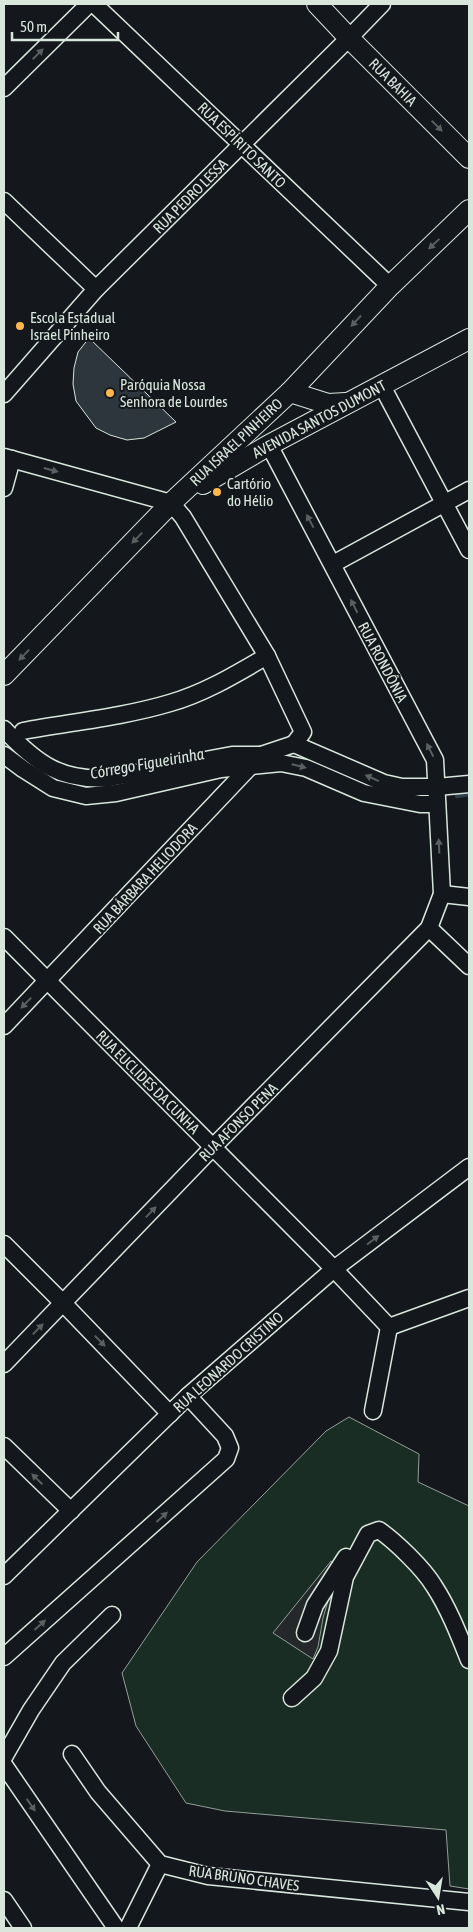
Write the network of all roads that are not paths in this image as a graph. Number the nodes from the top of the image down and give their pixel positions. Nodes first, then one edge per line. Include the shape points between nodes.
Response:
1 (89, 4) edge
2 (94, 4) edge
3 (317, 4) edge
4 (382, 4) edge
5 (349, 38) junction
6 (4, 88) edge
7 (241, 144) junction
8 (469, 158) edge
9 (4, 201) edge
10 (469, 210) edge
11 (390, 286) junction
12 (96, 289) junction
13 (469, 339) edge
14 (382, 386) junction
15 (4, 394) edge
16 (292, 397) junction
17 (350, 403) junction
18 (301, 428) junction
19 (269, 445) junction
20 (8, 458) edge
21 (4, 488) edge
22 (469, 490) edge
23 (171, 503) junction
24 (443, 503) junction
25 (469, 550) edge
26 (333, 564) junction
27 (267, 656) junction
28 (4, 675) edge
29 (4, 729) edge
30 (24, 731) dead end
31 (294, 744) junction
32 (4, 754) edge
33 (256, 761) junction
34 (469, 784) edge
35 (437, 787) junction
36 (437, 804) junction
37 (442, 894) junction
38 (469, 897) edge
39 (429, 928) junction
40 (4, 937) edge
41 (469, 966) edge
42 (48, 980) junction
43 (4, 1026) edge
44 (213, 1147) junction
45 (469, 1166) edge
46 (4, 1244) edge
47 (334, 1269) junction
48 (469, 1298) edge
49 (63, 1303) junction
50 (388, 1327) junction
51 (4, 1364) edge
52 (188, 1396) junction
53 (373, 1410) dead end
54 (170, 1414) junction
55 (4, 1446) edge
56 (71, 1512) junction
57 (368, 1534) junction
58 (4, 1576) edge
59 (112, 1615) dead end
60 (306, 1633) dead end
61 (4, 1657) edge
62 (469, 1660) edge
63 (292, 1698) dead end
64 (72, 1754) dead end
65 (4, 1757) edge
66 (4, 1765) edge
67 (160, 1864) junction
68 (4, 1900) edge
69 (469, 1902) edge
70 (23, 1928) edge
71 (116, 1928) edge
72 (128, 1928) edge

6 -> 1 street
2 - 7 street, RUA ESPÍRITO SANTO
3 - 5 main road, RUA BAHIA
4 - 5 street, RUA PEDRO LESSA
5 - 7 street, RUA PEDRO LESSA
5 -> 8 main road, RUA BAHIA
7 - 11 street, RUA ESPÍRITO SANTO
7 - 12 street, RUA PEDRO LESSA
9 - 12 street
10 -> 11 main road, RUA ISRAEL PINHEIRO
11 -> 16 main road, RUA ISRAEL PINHEIRO
12 - 15 street, RUA PEDRO LESSA
13 - 14 main road, AVENIDA SANTOS DUMONT
14 - 17 main road, AVENIDA SANTOS DUMONT
14 - 24 street
16 - 17 main road via 328,404
16 - 18 main road via 310,409
16 - 18 main road via 282,420 287,426
16 - 23 main road, RUA ISRAEL PINHEIRO
17 - 18 main road, AVENIDA SANTOS DUMONT
18 - 19 main road, AVENIDA SANTOS DUMONT
19 - 23 main road, AVENIDA SANTOS DUMONT
26 -> 19 street, RUA RONDÔNIA
20 - 21 street
20 -> 23 street
22 - 24 street
23 - 27 street via 183,516
23 -> 28 main road, RUA ISRAEL PINHEIRO
24 - 25 street
24 - 26 street
35 -> 26 street, RUA RONDÔNIA via 435,760
27 - 30 street via 219,683 171,703
27 - 31 street via 303,732
29 - 33 street via 25,752 49,768 94,780 232,755
31 - 33 street, RUA BÁRBARA HELIODORA
35 -> 31 street via 402,787 384,783
32 - 33 street via 53,788 86,796 116,793
33 -> 36 street via 296,765 364,793 420,804
33 - 42 street, RUA BÁRBARA HELIODORA
34 - 35 street
35 - 36 street, RUA RONDÔNIA
37 -> 36 street, RUA RONDÔNIA
37 - 38 street
37 - 39 street, RUA AFONSO PENA
39 - 41 street
39 - 44 street, RUA AFONSO PENA
40 - 42 street, RUA EUCLIDES DA CUNHA
42 -> 43 street, RUA BÁRBARA HELIODORA
42 - 44 street, RUA EUCLIDES DA CUNHA
44 - 47 street, RUA EUCLIDES DA CUNHA
49 -> 44 street, RUA AFONSO PENA
47 -> 45 street, RUA LEONARDO CRISTINO
46 - 49 street
47 - 50 street, RUA EUCLIDES DA CUNHA
47 - 52 street, RUA LEONARDO CRISTINO
48 - 50 street
51 -> 49 street, RUA AFONSO PENA
49 -> 54 street
50 - 53 street
52 - 54 street, RUA LEONARDO CRISTINO
61 -> 52 street via 226,1459 230,1448 225,1436
54 - 56 street, RUA LEONARDO CRISTINO
56 -> 55 street
56 - 58 street, RUA LEONARDO CRISTINO
57 - 60 street via 348,1554 315,1605
57 - 62 street via 379,1530 397,1543 434,1584
57 - 63 street via 345,1577 329,1651 314,1678
59 - 65 street via 63,1663
64 - 67 street via 98,1792
66 -> 71 street
67 - 69 street, RUA BRUNO CHAVES via 208,1876
67 - 72 street
68 - 70 street

